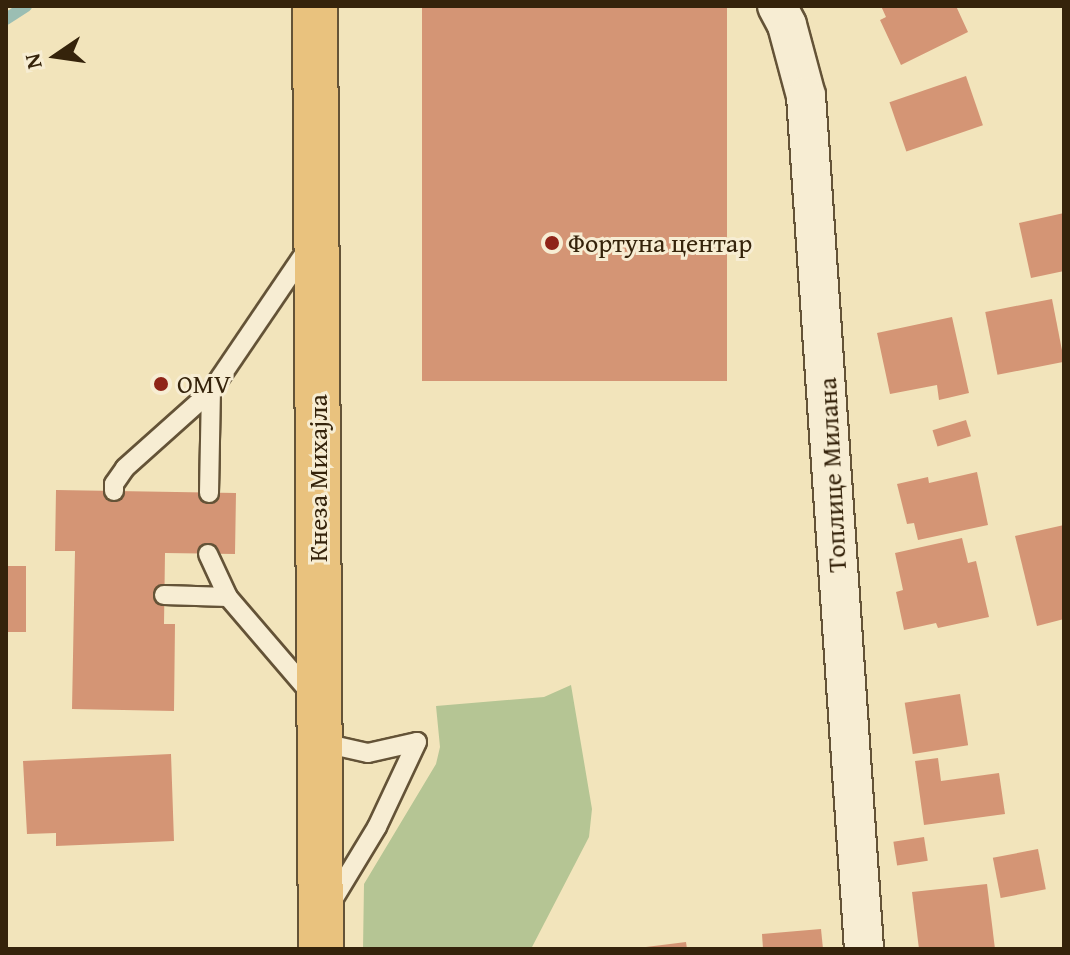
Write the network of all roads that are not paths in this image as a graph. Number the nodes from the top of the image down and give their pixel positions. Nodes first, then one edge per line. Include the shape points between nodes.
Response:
1 (315, 6) edge
2 (777, 6) edge
3 (317, 234) junction
4 (211, 391) junction
5 (114, 491) dead end
6 (209, 493) dead end
7 (208, 554) dead end
8 (164, 595) dead end
9 (228, 597) junction
10 (319, 722) junction
11 (321, 934) edge
12 (864, 949) edge

1 - 3 main road, Кнеза Михајла
2 - 12 street, Топлице Милана via 791,36 806,96
3 - 4 lane
3 - 10 main road, Кнеза Михајла
4 - 5 lane via 125,468
4 - 6 lane
7 - 9 lane
8 - 9 lane
9 - 10 lane
10 - 11 main road, Кнеза Михајла
10 - 11 lane via 368,753 417,742

